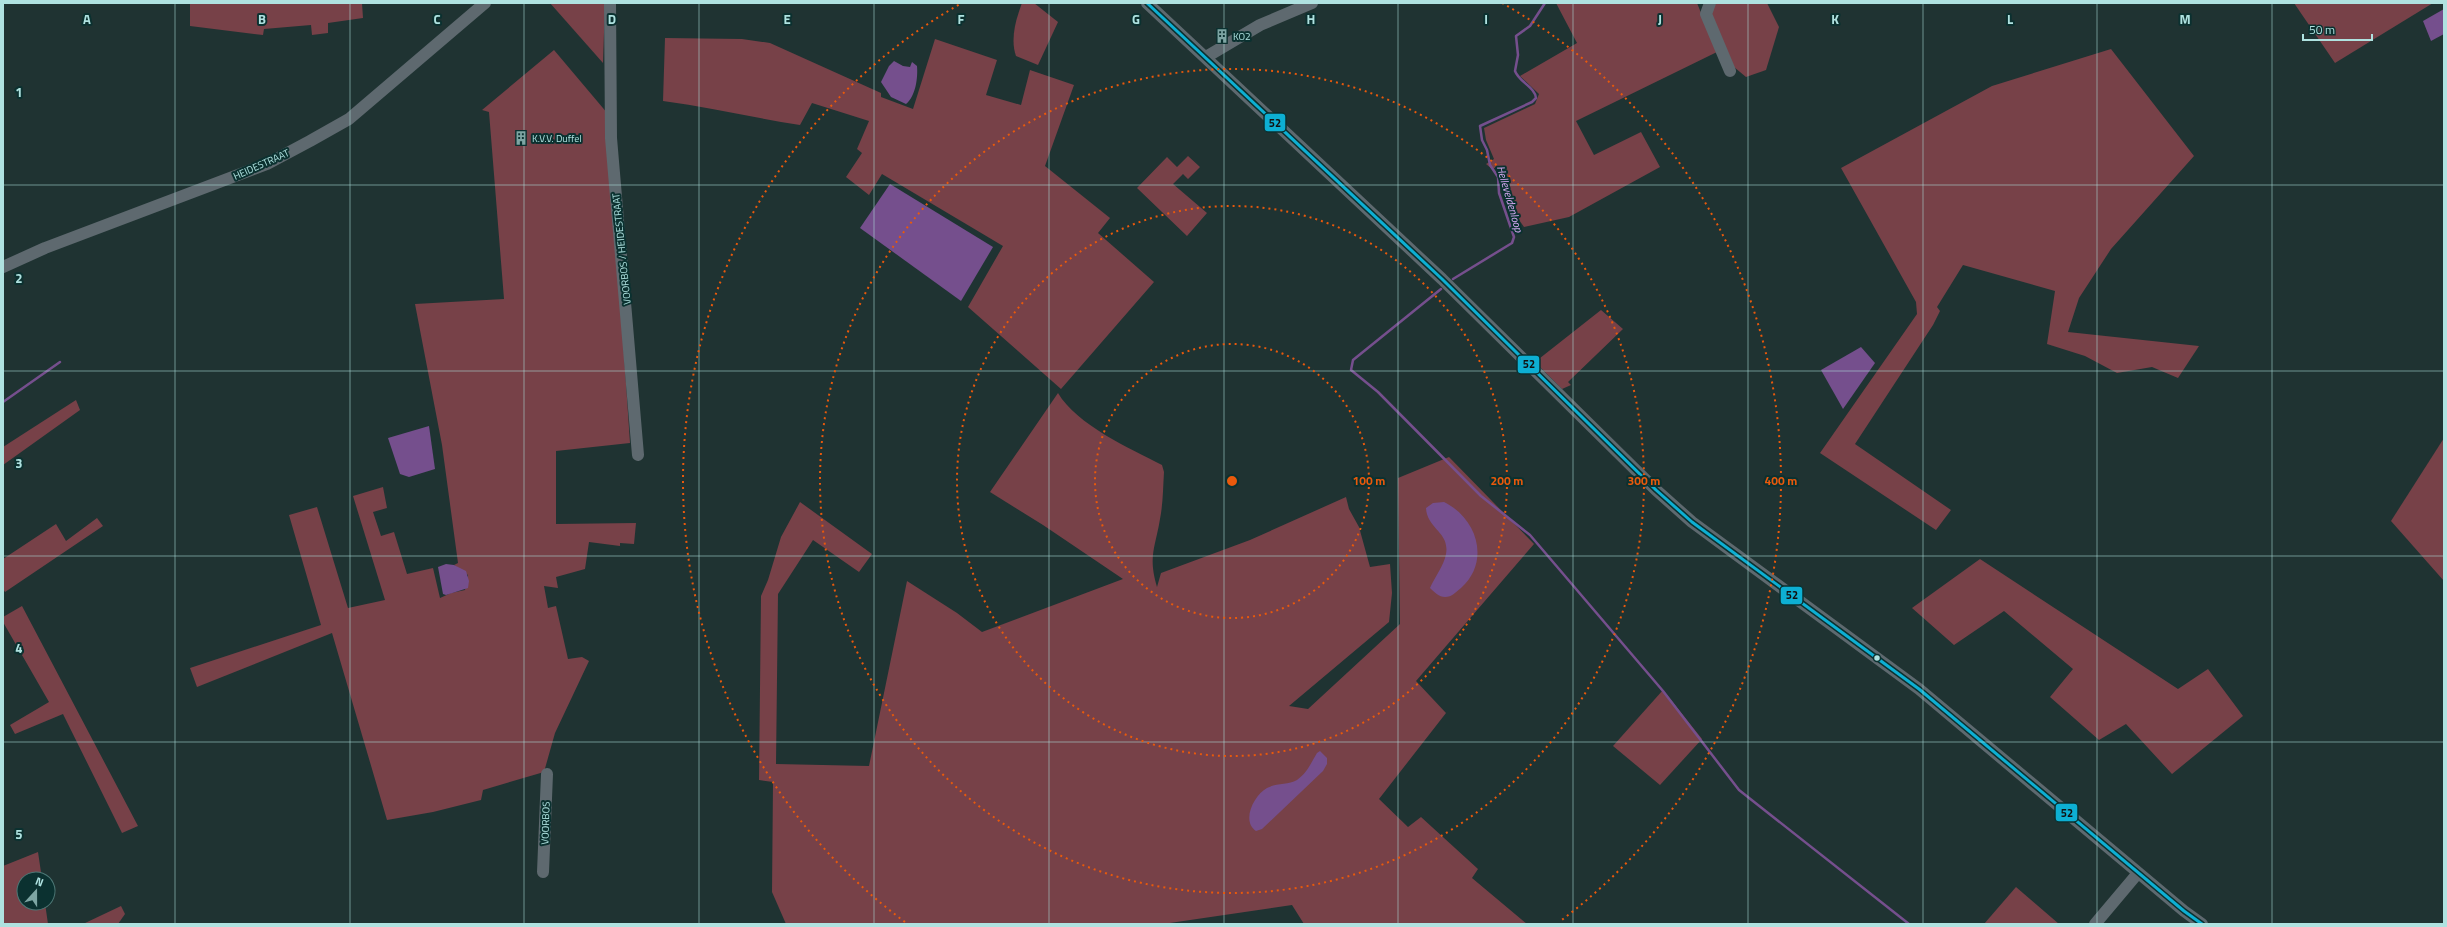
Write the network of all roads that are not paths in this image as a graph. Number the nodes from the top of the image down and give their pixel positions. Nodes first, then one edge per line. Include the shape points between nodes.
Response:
1 (486, 3) edge
2 (610, 3) edge
3 (1147, 3) edge
4 (1312, 3) edge
5 (1710, 3) edge
6 (1206, 57) junction
7 (1730, 71) dead end
8 (3, 267) edge
9 (638, 455) dead end
10 (547, 774) dead end
11 (543, 872) dead end
12 (2138, 873) junction
13 (2095, 924) edge
14 (2202, 924) edge

1 - 8 street, HEIDESTRAAT via 349,119 310,141 267,164 45,248
2 - 9 street, VOORBOS / HEIDESTRAAT via 611,138
3 - 6 street
4 - 6 street via 1260,25
5 - 7 street via 1706,14
6 - 12 street via 1442,279 1656,490 1692,522 1919,689
10 - 11 street, VOORBOS
12 - 13 street
12 - 14 street

